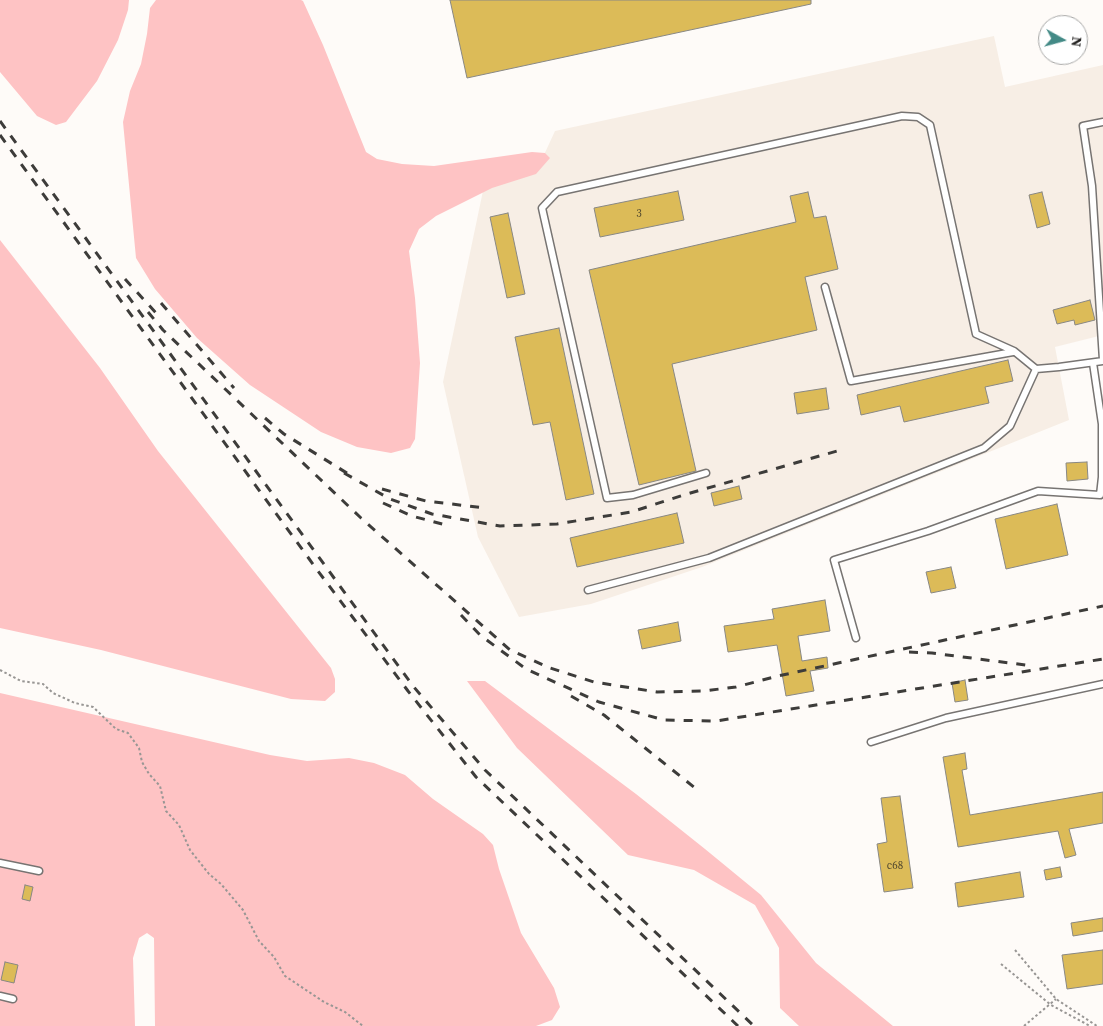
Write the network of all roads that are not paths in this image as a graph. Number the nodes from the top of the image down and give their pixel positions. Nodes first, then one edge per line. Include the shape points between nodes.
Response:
1 (1103, 122) edge
2 (825, 287) dead end
3 (1014, 352) junction
4 (1103, 361) edge
5 (1093, 363) junction
6 (1036, 368) junction
7 (706, 473) dead end
8 (588, 590) dead end
9 (856, 638) dead end
10 (1103, 684) edge
11 (871, 742) dead end
12 (0, 863) edge
13 (39, 872) dead end
14 (0, 996) edge
15 (14, 999) dead end

1 - 4 lane via 1083,126 1092,186
2 - 3 lane via 851,381
3 - 6 lane
3 - 7 lane via 976,334 930,125 918,117 902,116 557,192 542,208 607,498 633,495
4 - 5 lane
5 - 6 lane
5 - 9 lane via 1102,424 1100,495 1038,490 928,531 834,560
6 - 8 lane via 1010,426 984,448 709,558
10 - 11 lane via 946,718
12 - 13 lane
14 - 15 lane

